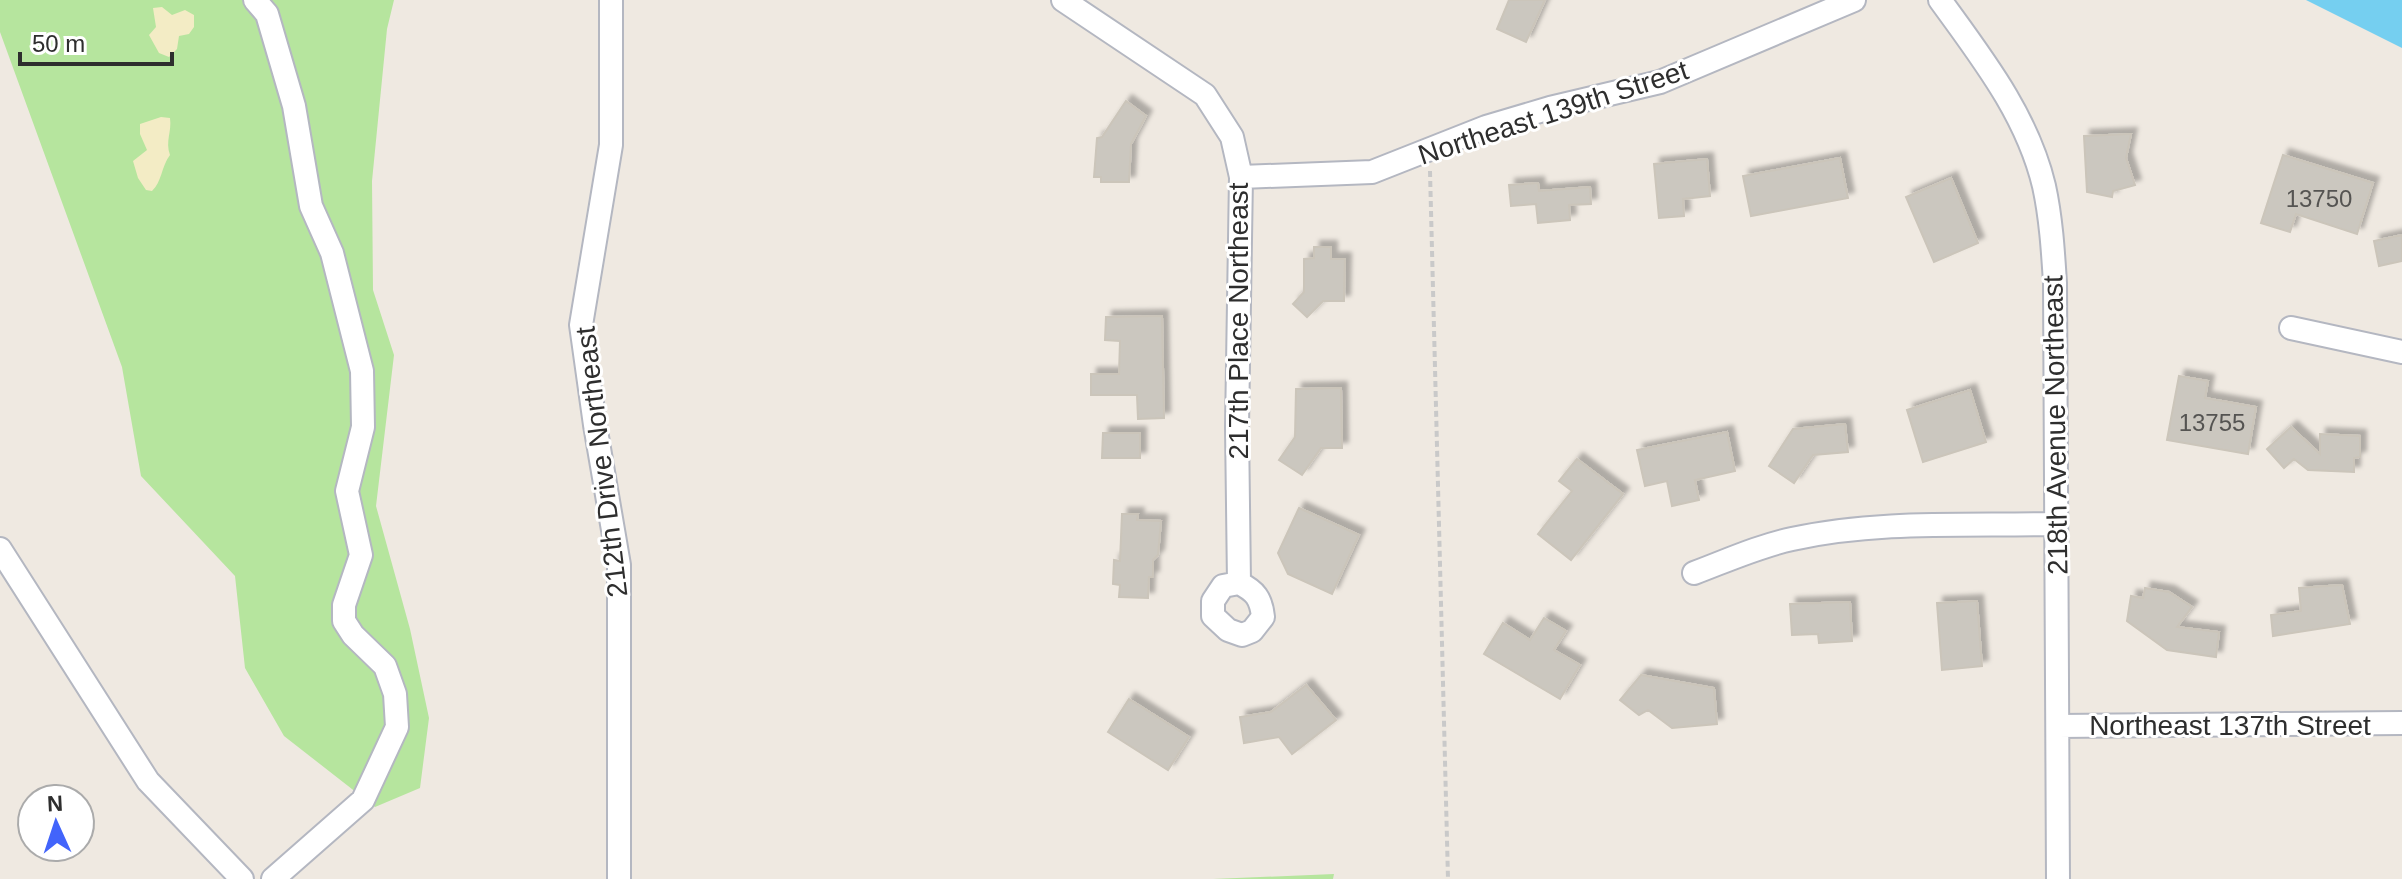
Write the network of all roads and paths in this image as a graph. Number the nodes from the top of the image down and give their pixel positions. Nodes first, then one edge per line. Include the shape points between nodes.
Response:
1 (255, 0) edge
2 (611, 0) edge
3 (1063, 0) edge
4 (1854, 0) edge
5 (1940, 0) edge
6 (1429, 149) junction
7 (1241, 177) junction
8 (2291, 328) dead end
9 (2402, 352) edge
10 (2056, 524) junction
11 (0, 549) edge
12 (1694, 573) dead end
13 (1239, 583) dead end
14 (2402, 723) edge
15 (2058, 726) junction
16 (242, 879) edge
17 (273, 879) edge
18 (619, 879) edge
19 (1448, 879) edge
20 (2058, 879) edge

1 - 17 street via 267,14 294,106 311,206 332,253 362,371 363,427 347,491 361,555 344,621 385,666 395,694 397,727 363,800
2 - 18 street, 212th Drive Northeast via 611,145 581,325 619,565
3 - 7 street, 217th Place Northeast via 1205,95 1232,137
4 - 6 street, Northeast 139th Street via 1660,82 1550,108
5 - 10 street, 218th Avenue Northeast via 2018,117 2044,186 2055,283
6 - 7 street, Northeast 139th Street via 1372,172
6 - 19 path
7 - 13 street, 217th Place Northeast
8 - 9 street
10 - 12 street via 1834,531 1789,540
10 - 15 street, 218th Avenue Northeast
11 - 16 street via 148,781
14 - 15 street, Northeast 137th Street
15 - 20 street, 218th Avenue Northeast

